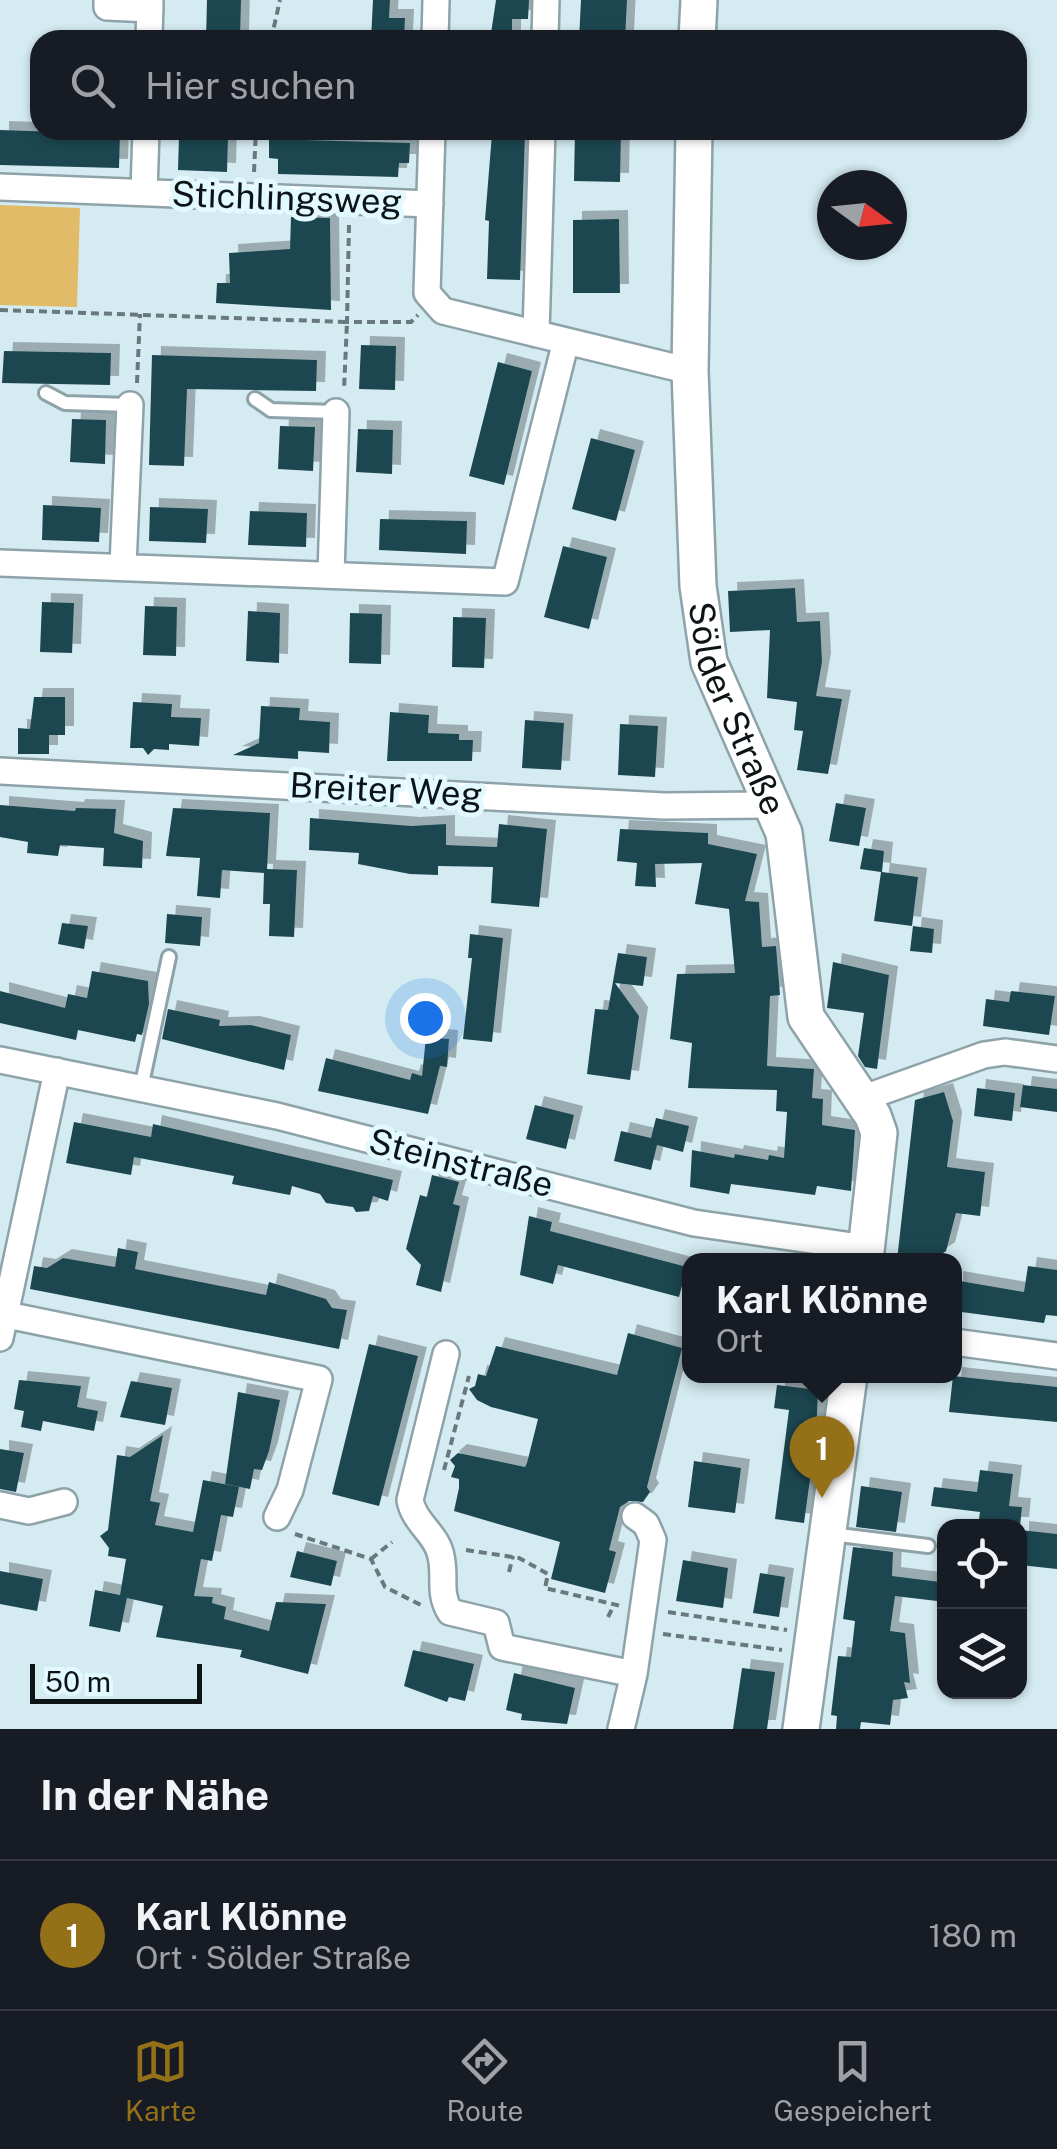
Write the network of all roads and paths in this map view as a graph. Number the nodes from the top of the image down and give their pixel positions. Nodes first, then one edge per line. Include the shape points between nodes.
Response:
1 (107, 0) edge
2 (280, 0) edge
3 (436, 0) edge
4 (546, 0) edge
5 (699, 0) edge
6 (150, 4) edge
7 (149, 30) edge
8 (272, 30) edge
9 (435, 30) edge
10 (545, 30) edge
11 (698, 30) edge
12 (146, 140) edge
13 (256, 140) edge
14 (432, 140) edge
15 (542, 140) edge
16 (694, 140) edge
17 (0, 188) edge
18 (144, 192) junction
19 (253, 197) junction
20 (350, 201) junction
21 (430, 204) junction
22 (432, 302) junction
23 (0, 310) edge
24 (140, 314) junction
25 (347, 322) junction
26 (536, 334) junction
27 (566, 342) junction
28 (690, 372) junction
29 (46, 393) dead end
30 (255, 399) dead end
31 (130, 405) junction
32 (336, 412) junction
33 (0, 563) edge
34 (123, 566) junction
35 (331, 575) junction
36 (0, 771) edge
37 (773, 805) junction
38 (168, 957) dead end
39 (1057, 1059) edge
40 (0, 1060) edge
41 (57, 1071) junction
42 (141, 1088) junction
43 (861, 1099) junction
44 (860, 1253) edge
45 (866, 1253) edge
46 (4, 1327) edge
47 (962, 1343) edge
48 (446, 1354) dead end
49 (1057, 1356) edge
50 (469, 1376) dead end
51 (847, 1383) edge
52 (444, 1470) dead end
53 (64, 1502) dead end
54 (0, 1505) edge
55 (635, 1516) dead end
56 (276, 1517) joint
57 (828, 1534) junction
58 (392, 1542) dead end
59 (458, 1546) dead end
60 (928, 1546) dead end
61 (513, 1556) junction
62 (372, 1559) junction
63 (509, 1572) dead end
64 (614, 1605) junction
65 (450, 1612) junction
66 (652, 1612) junction
67 (608, 1618) dead end
68 (813, 1644) junction
69 (634, 1674) junction
70 (621, 1729) edge
71 (801, 1729) edge

1 - 6 street via 107,8
2 - 8 path
3 - 9 street
4 - 10 street
5 - 11 street
6 - 7 street
12 - 18 street, Stichlingsweg
13 - 19 path
14 - 21 street
15 - 26 street
16 - 28 street, Sölder Straße
17 - 18 street, Stichlingsweg
18 - 19 street, Stichlingsweg
19 - 20 street, Stichlingsweg
20 - 21 street, Stichlingsweg
20 - 25 path
21 - 22 street
22 - 25 path via 411,322
22 - 26 street via 444,311
23 - 24 path
24 - 25 path
24 - 31 path via 136,400
25 - 32 path via 343,406
26 - 27 street
27 - 28 street
27 - 35 street via 506,582
28 - 37 street, Sölder Straße via 698,586 709,662
29 - 31 lane via 65,403
30 - 32 lane via 270,410
31 - 34 street
32 - 35 street
33 - 34 street
34 - 35 street
36 - 37 street, Breiter Weg via 664,806
37 - 43 street, Sölder Straße via 790,859 806,1017
38 - 42 lane
39 - 43 street via 984,1055
40 - 41 street, Steinstraße
41 - 42 street, Steinstraße
41 - 46 street
42 - 44 street, Steinstraße via 277,1116 694,1223
43 - 45 street, Sölder Straße via 873,1116 880,1151
46 - 56 street via 319,1378 290,1490
47 - 49 street
48 - 65 street via 410,1500 441,1556 441,1597
50 - 52 path
51 - 57 street
53 - 54 street via 29,1511
55 - 66 street via 653,1540
56 - 62 path via 296,1535
57 - 60 lane
57 - 68 street
58 - 62 path
59 - 61 path
61 - 63 path
61 - 64 path via 548,1574 544,1588
62 - 65 path via 395,1595
64 - 66 path
64 - 67 path
65 - 69 street via 496,1623 502,1646
66 - 68 path
66 - 68 path
66 - 69 street
68 - 71 street
69 - 70 street

